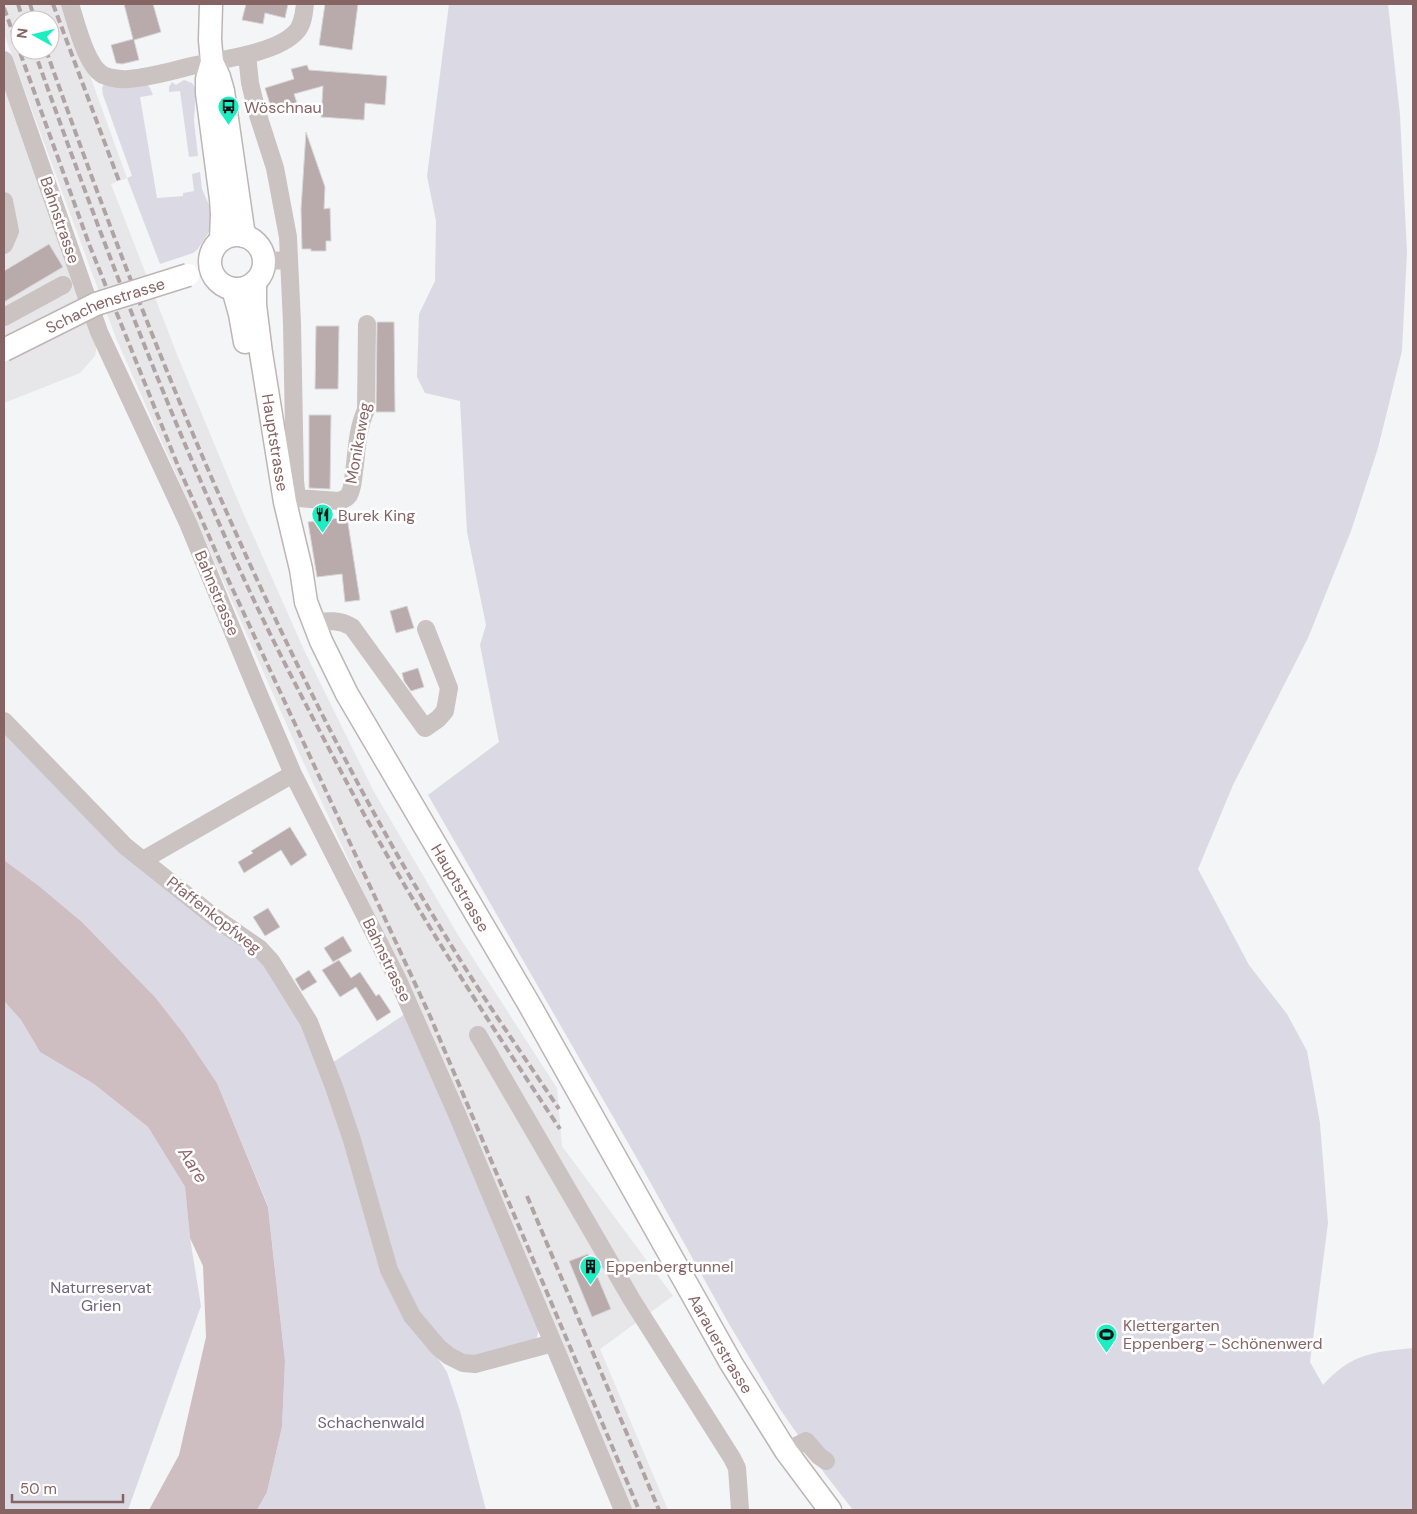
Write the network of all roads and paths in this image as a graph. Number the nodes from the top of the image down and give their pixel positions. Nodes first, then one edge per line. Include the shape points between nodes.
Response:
1 (70, 4) edge
2 (211, 4) edge
3 (305, 4) edge
4 (247, 55) junction
5 (4, 60) edge
6 (212, 62) junction
7 (4, 201) edge
8 (244, 236) junction
9 (221, 240) junction
10 (4, 246) edge
11 (289, 260) junction
12 (264, 261) junction
13 (211, 268) junction
14 (255, 282) junction
15 (63, 286) dead end
16 (233, 289) junction
17 (4, 317) edge
18 (367, 324) dead end
19 (4, 350) edge
20 (291, 500) junction
21 (306, 602) junction
22 (313, 623) junction
23 (426, 629) dead end
24 (4, 721) edge
25 (294, 774) junction
26 (144, 860) junction
27 (478, 1035) dead end
28 (623, 1170) joint
29 (553, 1343) junction
30 (786, 1451) junction
31 (826, 1461) dead end
32 (623, 1510) edge
33 (740, 1510) edge
34 (830, 1510) edge

1 - 6 street via 91,61 104,76 128,79
2 - 6 main road
3 - 4 street via 296,32 286,40
4 - 6 street
4 - 11 street via 257,112 275,168
5 - 25 street, Bahnstrasse via 100,332 188,523
6 - 8 main road via 223,91
6 - 9 main road via 207,93 221,206
7 - 10 street via 10,231
8 - 9 main road via 228,236
8 - 12 main road via 258,245
9 - 13 main road via 211,253
11 - 12 street
11 - 20 street via 295,480
12 - 14 main road
13 - 16 main road via 221,284
13 - 19 main road, Schachenstrasse, bridge via 96,304
14 - 16 main road
14 - 20 main road, Hauptstrasse via 256,317
15 - 17 street
16 - 21 main road, Hauptstrasse via 279,535 289,572
18 - 20 street, Monikaweg via 366,410 352,488 344,500 339,501
20 - 21 main road, Hauptstrasse
21 - 22 main road, Hauptstrasse
22 - 23 street via 336,620 352,627 425,728 445,711 449,688
22 - 28 main road, Hauptstrasse via 347,694
24 - 26 street, Pfaffenkopfweg via 125,846
25 - 26 street
25 - 29 street, Bahnstrasse via 397,978
26 - 29 street, Pfaffenkopfweg via 214,917 260,949 271,961 308,1022 352,1140 389,1270 412,1316 438,1347 463,1363 475,1364
27 - 33 street via 632,1300 732,1458
28 - 30 main road, Aarauerstrasse via 730,1363
29 - 32 street, Bahnstrasse
30 - 31 street via 806,1441
30 - 34 main road, Aarauerstrasse

